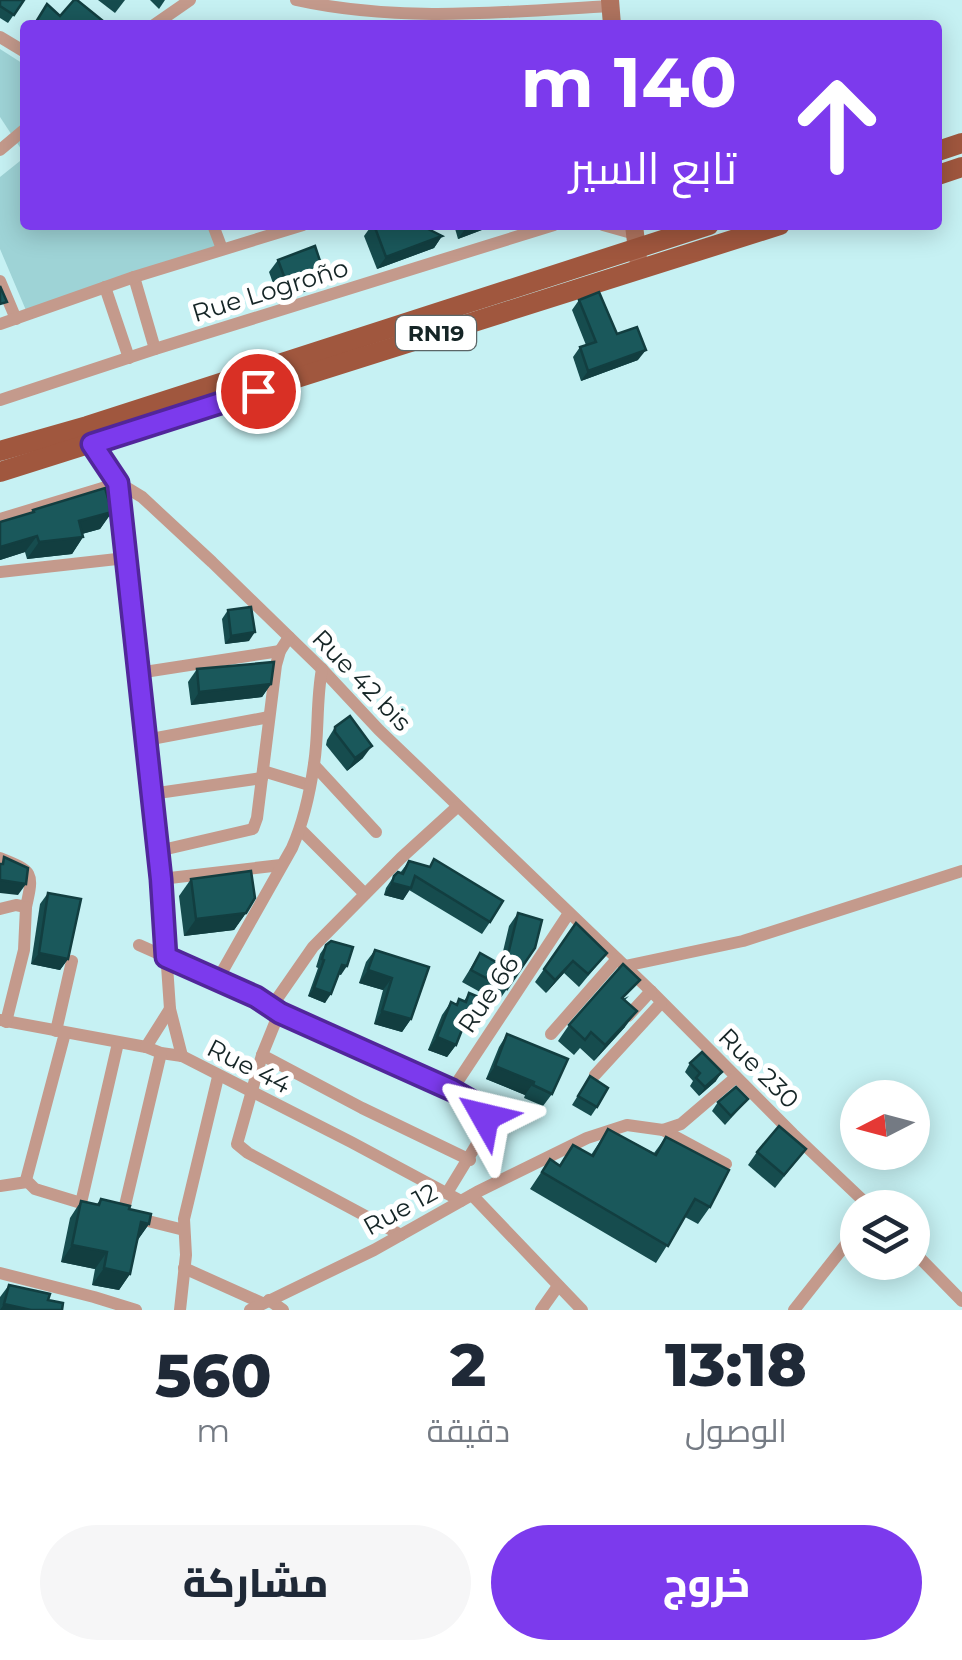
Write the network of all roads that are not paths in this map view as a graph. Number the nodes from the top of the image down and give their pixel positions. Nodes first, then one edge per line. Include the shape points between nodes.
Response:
1 (190, 0) edge
2 (296, 0) edge
3 (610, 3) edge
4 (161, 20) edge
5 (465, 20) edge
6 (215, 230) edge
7 (288, 230) edge
8 (538, 230) edge
9 (612, 230) edge
10 (691, 230) edge
11 (742, 230) edge
12 (636, 244) edge
13 (222, 250) junction
14 (134, 277) junction
15 (0, 281) edge
16 (105, 287) junction
17 (16, 319) junction
18 (0, 324) edge
19 (155, 349) junction
20 (130, 358) junction
21 (0, 400) edge
22 (90, 435) junction
23 (0, 451) edge
24 (0, 472) edge
25 (118, 483) junction
26 (0, 520) edge
27 (126, 558) junction
28 (0, 572) edge
29 (289, 637) junction
30 (280, 651) junction
31 (322, 669) junction
32 (138, 673) junction
33 (269, 717) junction
34 (146, 740) junction
35 (314, 765) junction
36 (262, 774) junction
37 (309, 785) junction
38 (151, 794) junction
39 (457, 807) junction
40 (300, 829) junction
41 (376, 832) dead end
42 (158, 851) junction
43 (0, 858) edge
44 (281, 866) junction
45 (962, 871) edge
46 (161, 879) junction
47 (365, 894) junction
48 (26, 907) junction
49 (0, 908) edge
50 (569, 913) junction
51 (140, 946) dead end
52 (166, 957) junction
53 (72, 961) edge
54 (621, 963) junction
55 (218, 979) junction
56 (656, 997) junction
57 (170, 1009) junction
58 (276, 1009) junction
59 (628, 1016) edge
60 (3, 1021) edge
61 (60, 1032) junction
62 (551, 1034) dead end
63 (118, 1043) junction
64 (146, 1047) junction
65 (161, 1053) junction
66 (262, 1055) junction
67 (182, 1056) junction
68 (218, 1076) junction
69 (594, 1076) edge
70 (736, 1077) junction
71 (452, 1090) junction
72 (250, 1092) junction
73 (662, 1130) junction
74 (470, 1160) junction
75 (726, 1164) edge
76 (27, 1182) junction
77 (0, 1185) edge
78 (852, 1190) edge
79 (448, 1194) junction
80 (467, 1198) junction
81 (102, 1208) junction
82 (184, 1230) junction
83 (400, 1235) junction
84 (840, 1252) edge
85 (184, 1268) junction
86 (930, 1268) edge
87 (0, 1273) edge
88 (558, 1286) junction
89 (962, 1300) edge
90 (260, 1304) edge
91 (136, 1310) edge
92 (180, 1310) edge
93 (283, 1310) edge
94 (542, 1310) edge
95 (582, 1310) edge
96 (794, 1310) edge

1 - 4 street
2 - 5 street
3 - 5 street
6 - 13 street
7 - 13 street
8 - 19 street, Rue Logroño
9 - 12 street
10 - 12 main road, RN19
11 - 12 main road, RN19
12 - 22 main road, RN19
13 - 14 street
14 - 16 street
14 - 19 street
15 - 17 street
16 - 17 street
16 - 20 street
17 - 18 street
19 - 20 street, Rue Logroño
20 - 21 street, Rue Logroño
22 - 23 main road, RN19
22 - 24 main road, RN19
22 - 25 street, Rue 42 bis
25 - 26 street
25 - 27 street
25 - 29 street, Rue 42 bis via 157,510
27 - 28 street
27 - 32 street
29 - 30 street
29 - 31 street, Rue 42 bis
30 - 32 street
30 - 33 street
31 - 35 street
31 - 39 street, Rue 42 bis
32 - 34 street
33 - 34 street
33 - 36 street
34 - 38 street
35 - 37 street
35 - 41 street
36 - 37 street
36 - 38 street
36 - 42 street via 250,832
37 - 40 street
38 - 42 street
39 - 47 street
39 - 50 street, Rue 42 bis
40 - 44 street
40 - 47 street
42 - 46 street
43 - 48 street via 31,876
44 - 46 street
44 - 55 street
45 - 54 street via 743,941
46 - 52 street
47 - 58 street via 313,947
48 - 49 street
48 - 60 street via 24,950
50 - 54 street, Rue 42 bis
50 - 71 street, Rue 66
51 - 52 street
52 - 55 street
52 - 57 street
53 - 61 street
54 - 56 street, Rue 230
54 - 62 street
55 - 58 street
56 - 59 street
56 - 69 street
56 - 70 street, Rue 230
57 - 64 street
57 - 67 street
58 - 66 street
58 - 71 street
60 - 61 street, Rue 44
61 - 63 street, Rue 44
61 - 76 street
63 - 64 street, Rue 44
63 - 81 street
64 - 65 street, Rue 44
65 - 67 street, Rue 44
65 - 81 street
66 - 72 street
66 - 74 street
67 - 68 street, Rue 44
68 - 72 street, Rue 44
68 - 82 street
70 - 73 street via 680,1124
70 - 78 street, Rue 230
71 - 74 street via 480,1106 485,1117
72 - 79 street, Rue 44
72 - 83 street via 240,1148
73 - 75 street
73 - 80 street, Rue 12 via 626,1124
74 - 79 street
76 - 77 street
76 - 81 street
79 - 80 street, Rue 44
80 - 83 street, Rue 12
80 - 88 street, Rue 44
81 - 82 street
82 - 85 street
83 - 90 street, Rue 12
84 - 96 street
85 - 90 street
85 - 92 street
86 - 89 street
87 - 91 street
88 - 94 street
88 - 95 street, Rue 44
90 - 93 street

